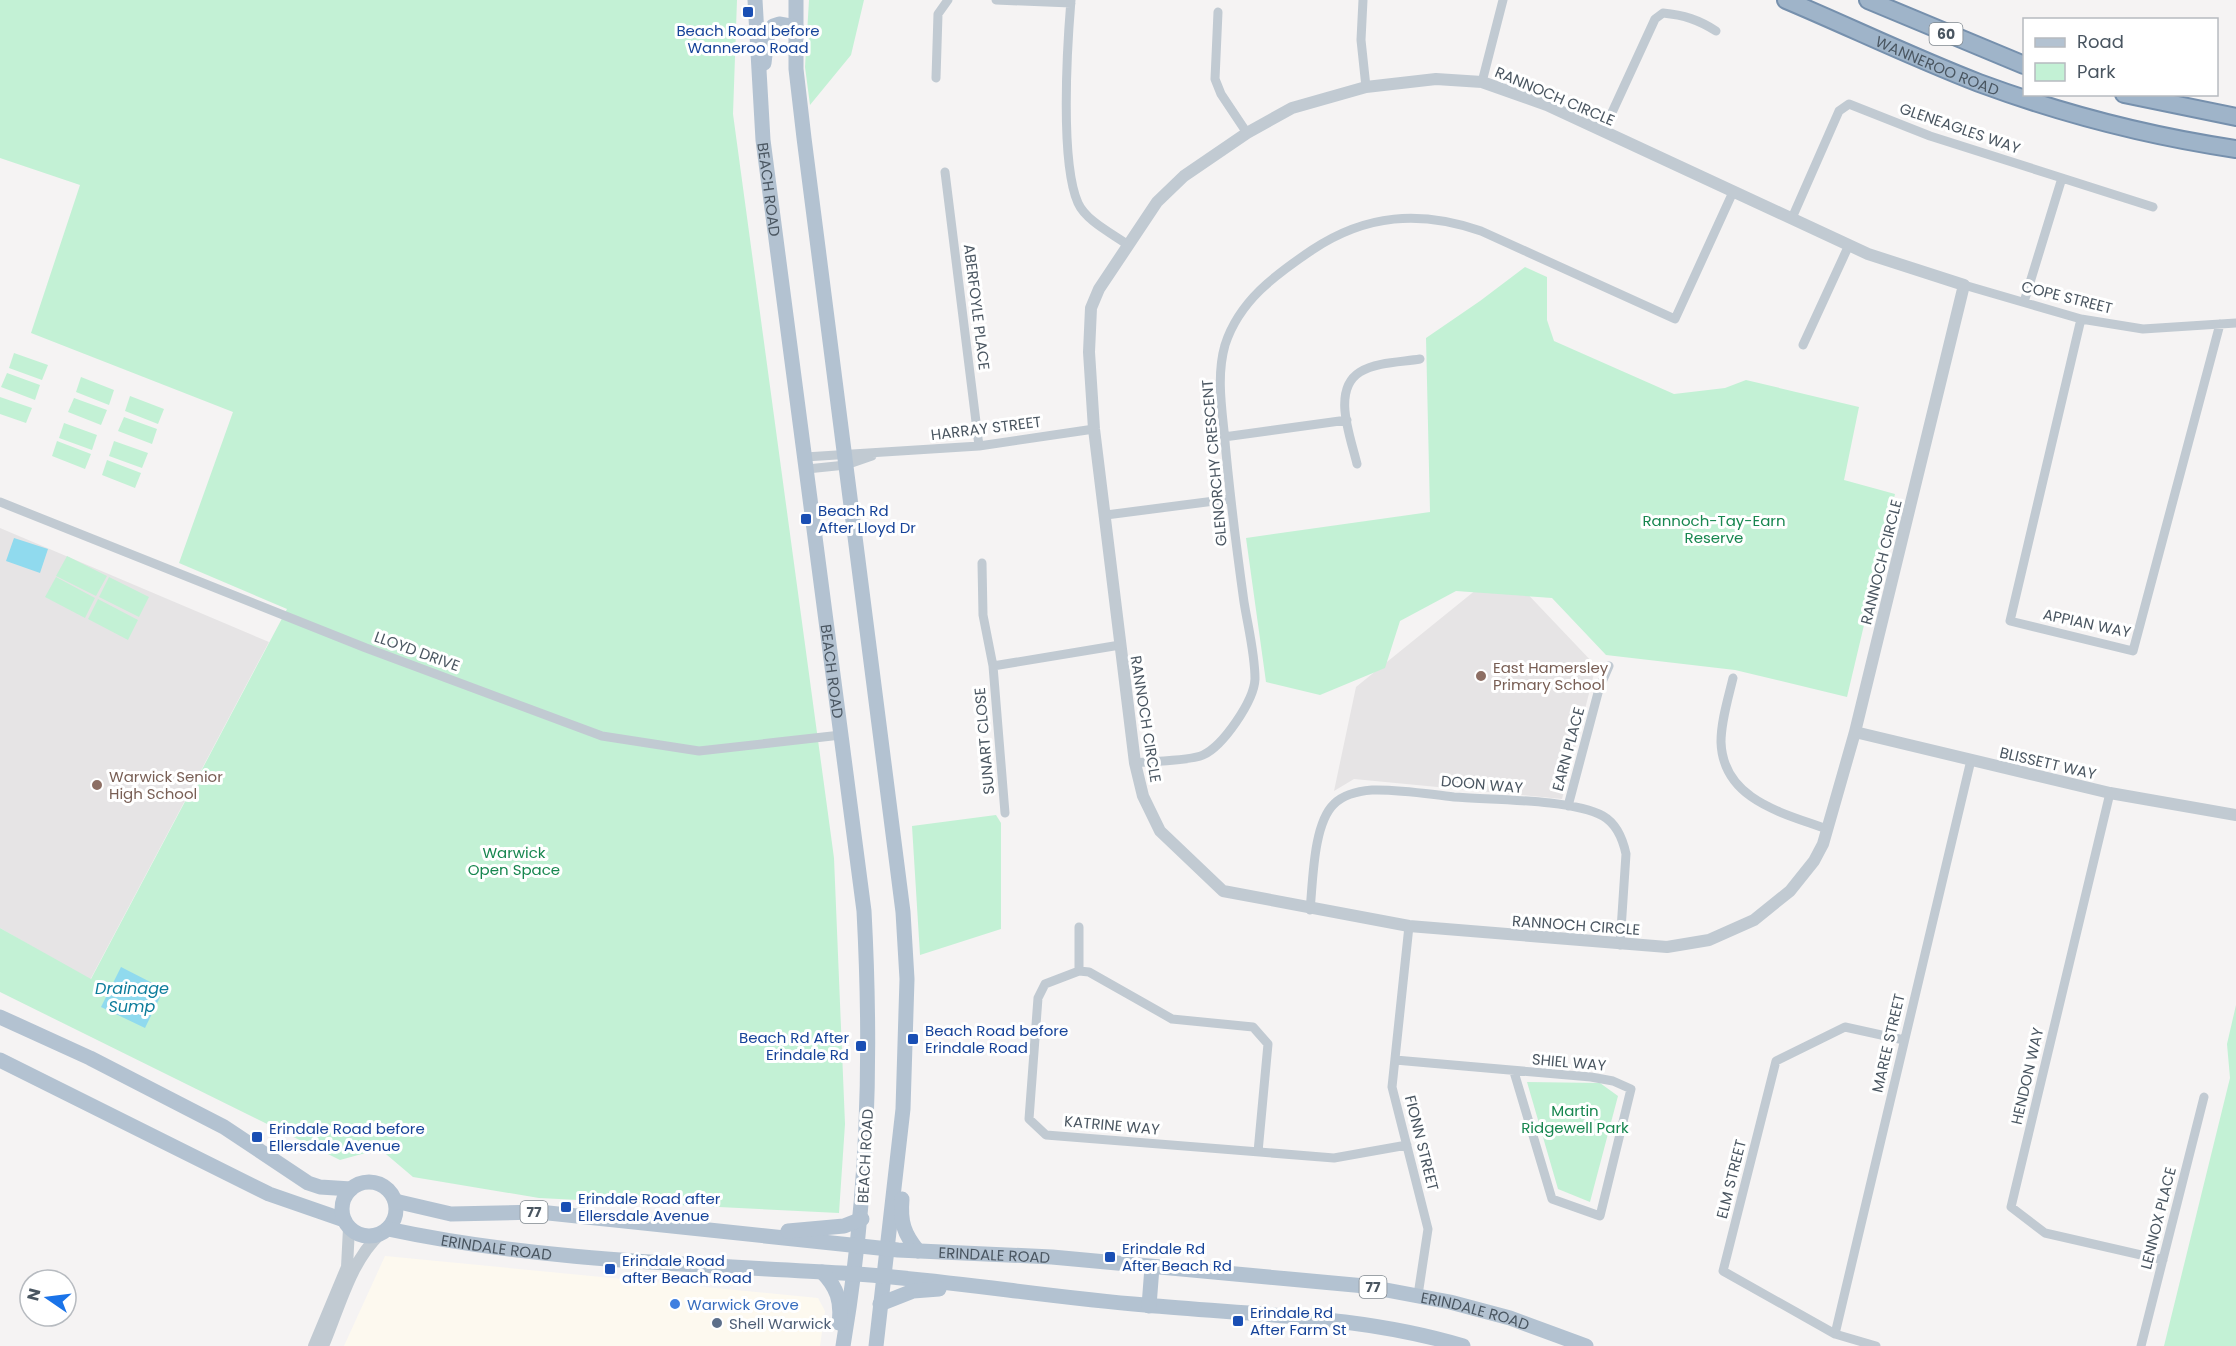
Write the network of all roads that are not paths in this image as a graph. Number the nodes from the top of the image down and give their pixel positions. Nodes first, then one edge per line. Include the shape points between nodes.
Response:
1 (755, 0) edge
2 (796, 0) edge
3 (948, 0) edge
4 (996, 0) edge
5 (1363, 0) edge
6 (1503, 0) edge
7 (1868, 0) edge
8 (1792, 1) edge
9 (1071, 2) edge
10 (1218, 12) dead end
11 (796, 27) junction
12 (1716, 31) dead end
13 (2023, 64) edge
14 (936, 78) dead end
15 (1482, 82) junction
16 (1366, 87) junction
17 (2134, 96) edge
18 (760, 102) junction
19 (2236, 117) edge
20 (1603, 132) junction
21 (1247, 133) junction
22 (2236, 149) edge
23 (945, 172) dead end
24 (2062, 178) junction
25 (1733, 192) junction
26 (2153, 207) dead end
27 (1792, 218) junction
28 (1128, 245) junction
29 (1849, 245) junction
30 (1964, 285) junction
31 (2024, 302) junction
32 (2081, 319) junction
33 (2236, 323) edge
34 (2220, 324) junction
35 (1803, 345) dead end
36 (1420, 359) dead end
37 (1347, 420) junction
38 (1094, 429) junction
39 (1224, 437) junction
40 (979, 446) junction
41 (846, 459) junction
42 (806, 463) junction
43 (1357, 464) dead end
44 (1230, 498) junction
45 (0, 502) edge
46 (1106, 515) junction
47 (982, 563) dead end
48 (1120, 645) junction
49 (993, 666) junction
50 (1609, 666) dead end
51 (1733, 678) dead end
52 (1855, 732) junction
53 (841, 735) junction
54 (1971, 760) junction
55 (1135, 763) junction
56 (2110, 793) junction
57 (1568, 806) junction
58 (1005, 813) dead end
59 (2236, 815) edge
60 (1827, 829) junction
61 (1310, 910) junction
62 (1409, 926) junction
63 (1079, 927) dead end
64 (1620, 945) junction
65 (1079, 971) junction
66 (0, 1017) edge
67 (1904, 1040) junction
68 (0, 1060) edge
69 (1395, 1060) junction
70 (1514, 1072) junction
71 (2204, 1097) dead end
72 (900, 1141) junction
73 (1407, 1145) junction
74 (1258, 1152) junction
75 (351, 1189) junction
76 (395, 1201) junction
77 (862, 1220) junction
78 (346, 1224) junction
79 (710, 1229) junction
80 (384, 1232) junction
81 (859, 1246) junction
82 (887, 1249) junction
83 (918, 1251) junction
84 (2163, 1260) junction
85 (1152, 1267) junction
86 (822, 1272) junction
87 (855, 1274) junction
88 (884, 1276) junction
89 (1007, 1290) junction
90 (1418, 1295) junction
91 (880, 1304) junction
92 (1149, 1306) junction
93 (1835, 1334) junction
94 (1413, 1340) edge
95 (314, 1346) edge
96 (323, 1346) edge
97 (837, 1346) edge
98 (843, 1346) edge
99 (876, 1346) edge
100 (1463, 1346) edge
101 (1586, 1346) edge
102 (1876, 1346) edge
103 (2141, 1346) edge

1 - 18 main road, BEACH ROAD
2 - 11 main road, BEACH ROAD
3 - 14 street via 938,14
4 - 9 street
5 - 16 street via 1361,40
6 - 15 street
7 - 13 highway, WANNEROO ROAD / 60
8 - 22 highway, WANNEROO ROAD / 60 via 1955,73 2026,99 2143,132
9 - 28 street via 1067,118 1078,204
10 - 21 street via 1215,79
11 - 18 main road via 779,24 770,32
11 - 41 main road, BEACH ROAD via 796,69
12 - 20 street via 1684,16 1663,13 1655,19
15 - 16 street, RANNOCH CIRCLE via 1436,79
15 - 20 street, RANNOCH CIRCLE via 1547,105
16 - 21 street, RANNOCH CIRCLE via 1292,108
17 - 19 highway
18 - 42 main road, BEACH ROAD
20 - 25 street, RANNOCH CIRCLE
21 - 28 street, RANNOCH CIRCLE via 1171,188
23 - 40 street, ABERFOYLE PLACE
24 - 26 street
24 - 27 street, GLENEAGLES WAY via 1930,136 1849,104 1839,111
24 - 31 street
25 - 27 street, RANNOCH CIRCLE
25 - 39 street, GLENORCHY CRESCENT via 1675,319 1454,222 1422,217 1384,220 1322,243 1280,272 1246,305 1230,333 1222,360 1220,391
27 - 29 street, RANNOCH CIRCLE
28 - 38 street, RANNOCH CIRCLE via 1091,308 1089,352
29 - 30 street, RANNOCH CIRCLE via 1868,255
29 - 35 street
30 - 31 street, COPE STREET
30 - 52 street, RANNOCH CIRCLE
31 - 32 street, COPE STREET
32 - 34 street, COPE STREET via 2143,329
32 - 34 street, APPIAN WAY via 2010,621 2133,651
33 - 34 street, COPE STREET
36 - 37 street via 1360,372 1345,394
37 - 39 street
37 - 43 street
38 - 40 street, HARRAY STREET
38 - 46 street, RANNOCH CIRCLE
39 - 44 street, GLENORCHY CRESCENT
40 - 41 street, HARRAY STREET
41 - 42 street, HARRAY STREET
41 - 72 main road, BEACH ROAD via 903,912 907,979
42 - 53 main road, BEACH ROAD
44 - 46 street
44 - 55 street, GLENORCHY CRESCENT via 1255,680 1238,723 1203,755
45 - 53 street, LLOYD DRIVE via 366,648 602,736 699,751
46 - 48 street, RANNOCH CIRCLE
47 - 49 street, SUNART CLOSE via 983,615
48 - 49 street, SUNART CLOSE
48 - 55 street, RANNOCH CIRCLE
49 - 58 street, SUNART CLOSE
50 - 57 street, EARN PLACE via 1599,689
51 - 60 street via 1721,742 1730,775 1763,806
52 - 54 street, BLISSETT WAY
52 - 60 street, RANNOCH CIRCLE
53 - 77 main road, BEACH ROAD via 864,911 868,974 868,1126
54 - 56 street, BLISSETT WAY
54 - 67 street, MAREE STREET
55 - 61 street, RANNOCH CIRCLE via 1143,796 1160,831 1223,891
56 - 59 street, BLISSETT WAY
56 - 84 street, HENDON WAY via 2012,1208 2044,1233
57 - 61 street, DOON WAY via 1388,791 1351,794 1334,804 1322,824
57 - 64 street, DOON WAY via 1604,817 1613,824 1624,844
60 - 64 street, RANNOCH CIRCLE via 1802,878 1754,920 1731,932 1687,945
61 - 62 street, RANNOCH CIRCLE
62 - 64 street, RANNOCH CIRCLE
62 - 69 street, FIONN STREET
63 - 65 street
65 - 74 street via 1089,972 1172,1019 1254,1027 1268,1044
65 - 74 street, KATRINE WAY via 1045,984 1038,998 1029,1119 1046,1135
66 - 75 main road, ERINDALE ROAD via 224,1127 308,1183
67 - 93 street, MAREE STREET
67 - 93 street, ELM STREET via 1845,1028 1776,1061 1723,1271
68 - 78 main road, ERINDALE ROAD via 269,1194
69 - 70 street, SHIEL WAY
69 - 73 street, FIONN STREET via 1392,1087
70 - 70 street, SHIEL WAY via 1552,1199 1600,1216 1631,1089 1591,1077
71 - 84 street, LENNOX PLACE
72 - 82 main road, BEACH ROAD
72 - 83 main road via 901,1217 905,1236
73 - 74 street, KATRINE WAY via 1334,1158
73 - 90 street, FIONN STREET via 1428,1229
75 - 76 main road, ERINDALE ROAD via 376,1183
75 - 78 main road via 343,1203
76 - 79 main road, ERINDALE ROAD / 77 via 451,1214 539,1212
76 - 80 main road via 394,1221
77 - 79 main road via 796,1232 738,1225
77 - 81 main road, BEACH ROAD
78 - 80 main road, ERINDALE ROAD via 363,1236
78 - 95 street via 347,1267
79 - 81 main road, ERINDALE ROAD / 77
80 - 86 main road, ERINDALE ROAD via 645,1262
80 - 96 street via 369,1245 355,1269
81 - 82 main road, ERINDALE ROAD / 77
81 - 87 main road, BEACH ROAD
82 - 83 main road, ERINDALE ROAD / 77
82 - 88 main road, BEACH ROAD
83 - 85 main road, ERINDALE ROAD / 77 via 1052,1257
84 - 103 street, LENNOX PLACE
85 - 90 main road, ERINDALE ROAD / 77 via 1353,1285
85 - 92 main road
86 - 87 main road, ERINDALE ROAD
86 - 97 main road via 832,1281 841,1306
87 - 88 main road, ERINDALE ROAD
87 - 98 main road, BEACH ROAD
88 - 89 main road, ERINDALE ROAD
88 - 91 main road, BEACH ROAD
89 - 91 main road via 922,1290
89 - 92 main road, ERINDALE ROAD
90 - 101 main road, ERINDALE ROAD / 77 via 1510,1318
91 - 99 main road, BEACH ROAD
92 - 94 main road, ERINDALE ROAD via 1318,1319
93 - 102 street, ELM STREET
94 - 100 main road, ERINDALE ROAD

